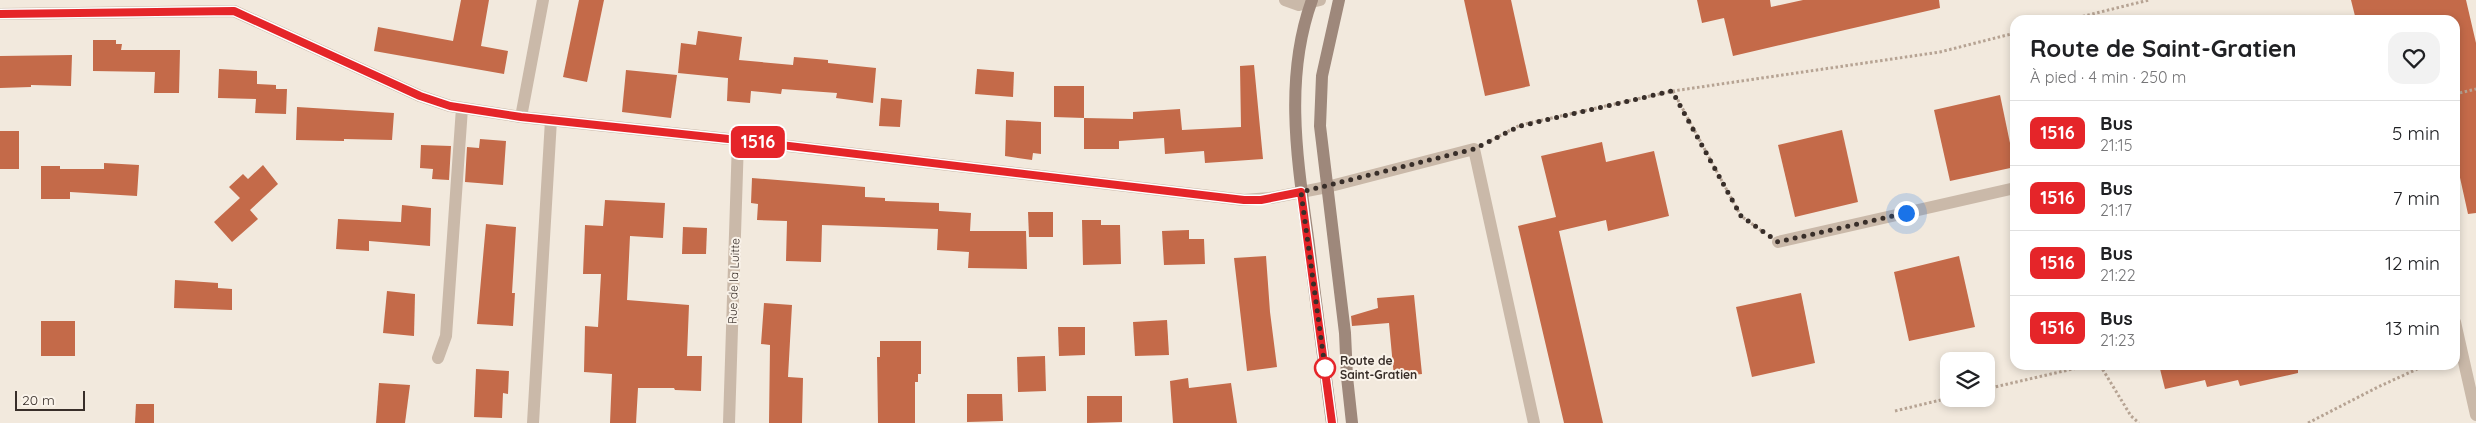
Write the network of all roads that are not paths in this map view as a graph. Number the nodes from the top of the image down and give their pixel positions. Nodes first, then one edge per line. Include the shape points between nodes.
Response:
1 (543, 0) edge
2 (1285, 0) edge
3 (1339, 0) edge
4 (1315, 1) edge
5 (0, 14) edge
6 (462, 108) junction
7 (521, 117) junction
8 (550, 120) junction
9 (738, 140) junction
10 (1327, 187) junction
11 (2010, 189) edge
12 (1301, 192) junction
13 (1778, 242) road end
14 (2460, 344) edge
15 (438, 358) dead end
16 (2476, 415) edge
17 (533, 423) edge
18 (729, 423) edge
19 (1332, 423) edge
20 (1352, 423) edge
21 (1534, 423) edge

1 - 7 street
2 - 4 street via 1299,6
3 - 10 main road via 1324,62 1320,102
4 - 12 main road via 1297,65 1295,90
5 - 6 street via 234,11 420,96
6 - 7 street
6 - 15 street via 446,336
7 - 8 street
8 - 9 street
8 - 17 street
9 - 12 street via 1244,200
9 - 18 street, Rue de la Luitte
10 - 12 street
10 - 20 main road via 1345,333
10 - 21 street via 1474,149
11 - 13 street
12 - 19 main road
14 - 16 street

